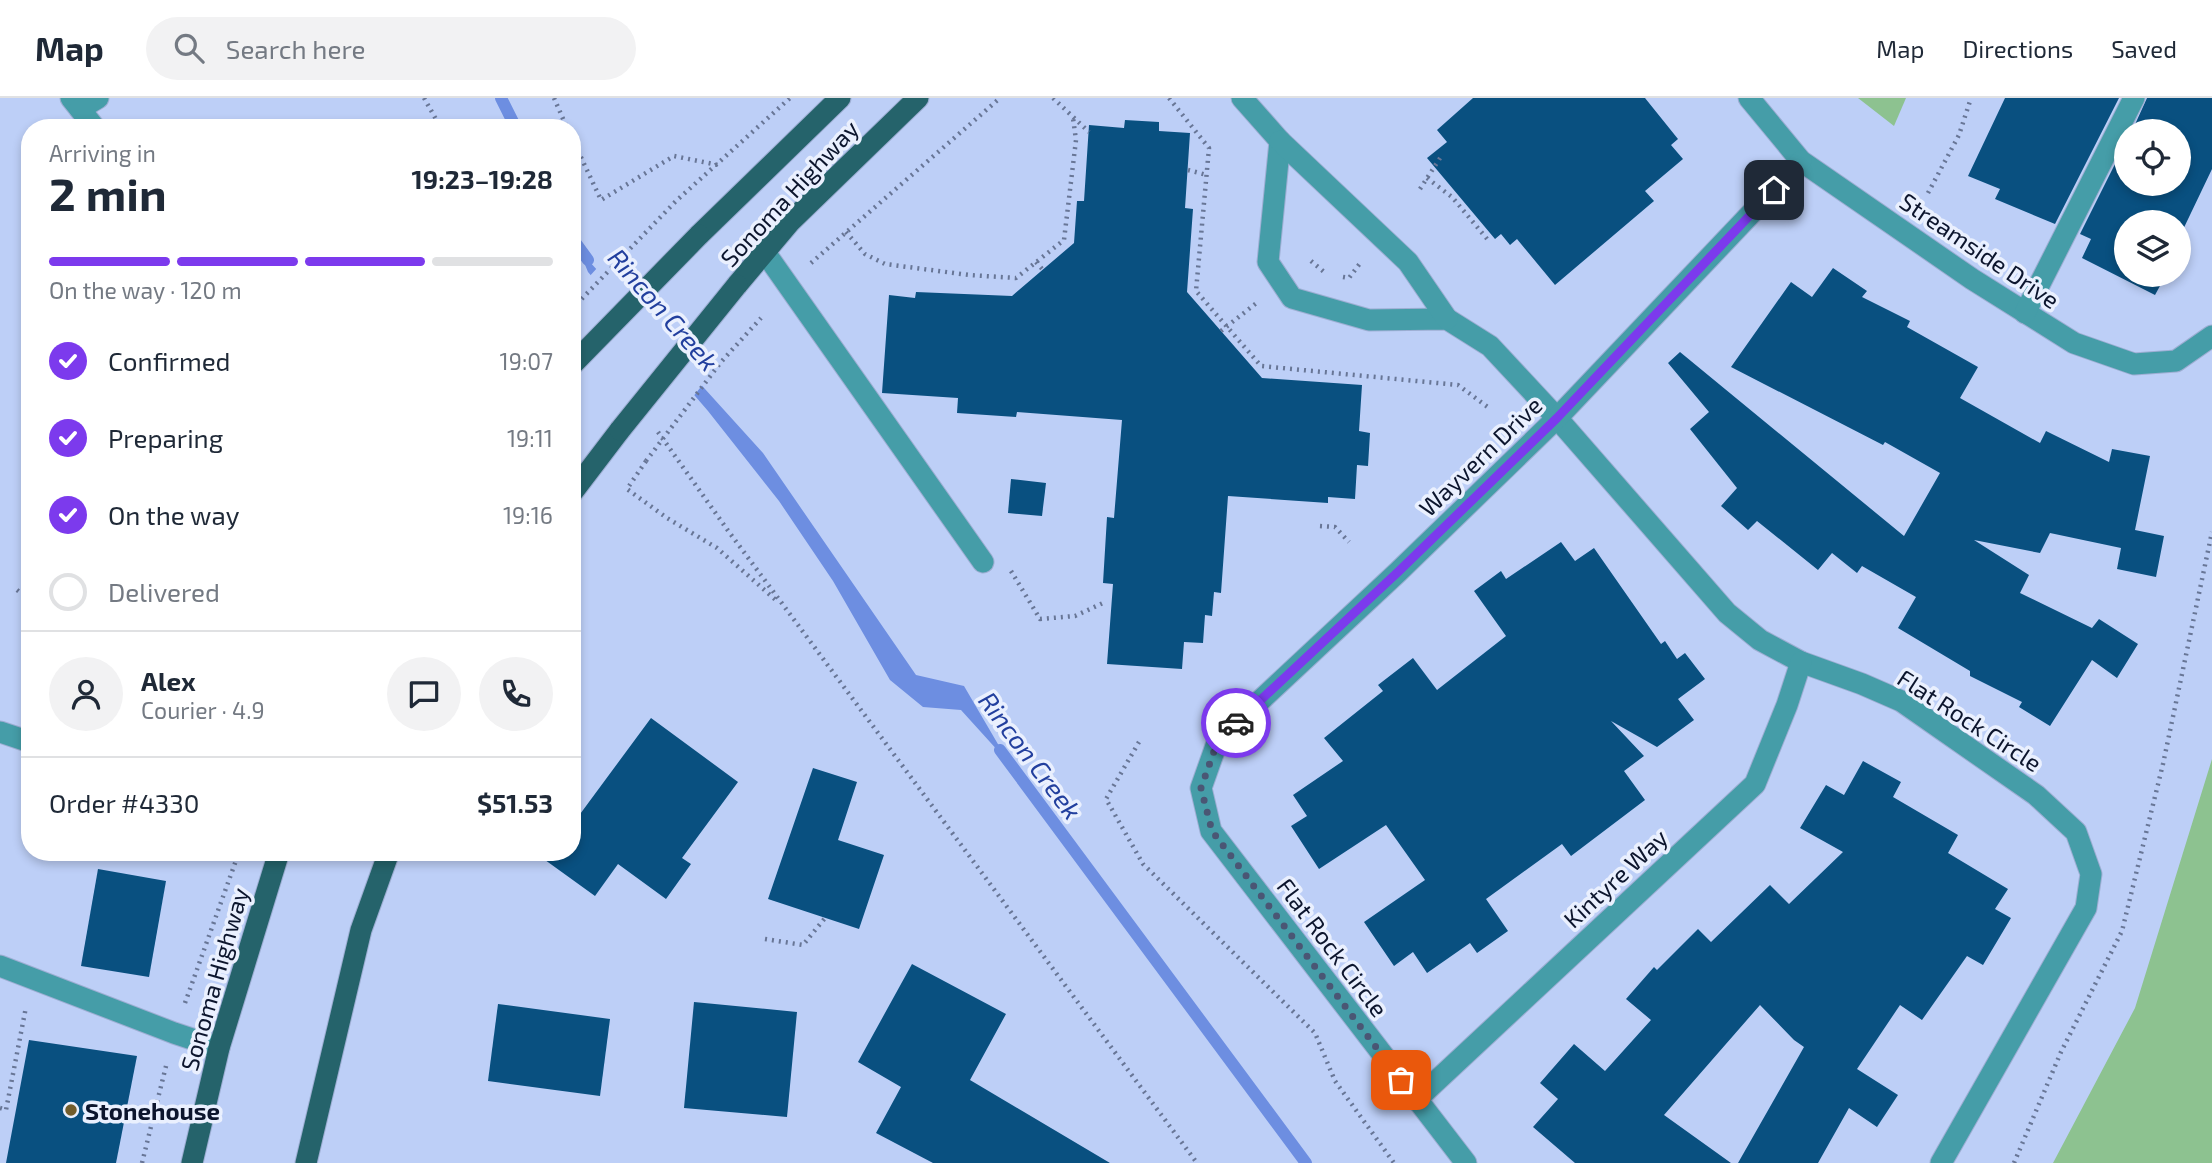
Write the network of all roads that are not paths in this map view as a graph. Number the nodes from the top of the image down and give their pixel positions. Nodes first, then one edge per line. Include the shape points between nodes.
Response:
1 (840, 98) edge
2 (918, 98) edge
3 (1242, 98) edge
4 (1749, 98) edge
5 (2134, 98) edge
6 (83, 102) edge
7 (92, 119) edge
8 (1280, 141) junction
9 (1801, 161) junction
10 (764, 251) junction
11 (2025, 313) junction
12 (1447, 319) junction
13 (2212, 335) edge
14 (581, 356) edge
15 (1557, 418) junction
16 (581, 481) edge
17 (983, 562) dead end
18 (1801, 662) junction
19 (0, 732) edge
20 (21, 739) edge
21 (1201, 788) joint
22 (276, 861) edge
23 (386, 861) edge
24 (0, 966) edge
25 (219, 1048) junction
26 (1416, 1100) junction
27 (192, 1163) edge
28 (306, 1163) edge
29 (1466, 1163) edge
30 (1941, 1163) edge

1 - 14 main road, Sonoma Highway, bridge
2 - 10 main road, Sonoma Highway
3 - 8 street
4 - 9 street, Streamside Drive
5 - 11 street
6 - 7 street
8 - 12 street via 1408,262
8 - 12 street via 1268,262 1292,298 1369,320
9 - 11 street, Streamside Drive
9 - 15 street, Wayvern Drive
10 - 16 main road, Sonoma Highway, bridge
10 - 17 street
11 - 13 street, Streamside Drive via 2074,343 2134,365 2176,361
12 - 15 street, Flat Rock Circle via 1490,345
15 - 18 street, Flat Rock Circle via 1727,613 1760,640
15 - 21 street, Wayvern Drive via 1218,740
18 - 26 street, Kintyre Way via 1755,784
18 - 30 street, Flat Rock Circle via 1901,701 2036,795 2076,832 2091,874 2086,908
19 - 20 street
21 - 26 street, Flat Rock Circle via 1212,831
22 - 25 main road, Sonoma Highway
23 - 28 main road via 360,930
24 - 25 street
25 - 27 main road, Sonoma Highway
26 - 29 street, Flat Rock Circle

